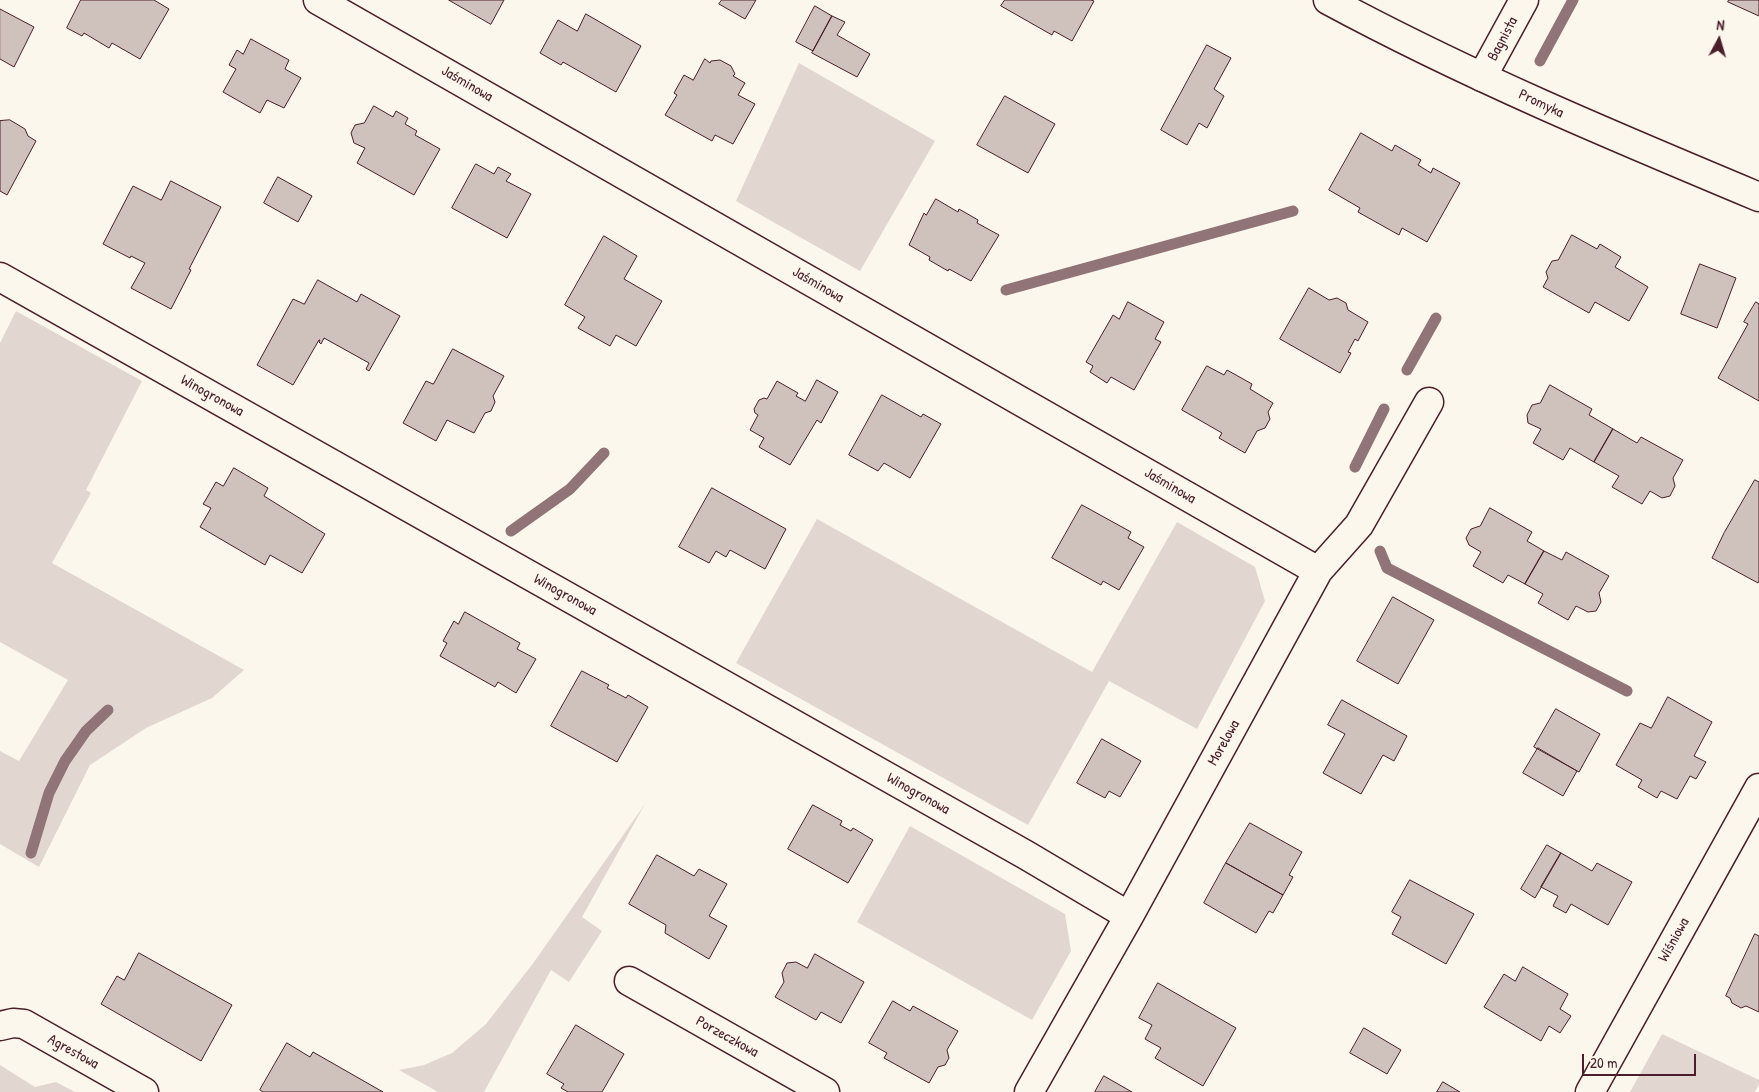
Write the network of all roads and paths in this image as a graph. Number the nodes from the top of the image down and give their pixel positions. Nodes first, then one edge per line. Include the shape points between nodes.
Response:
1 (318, 0) edge
2 (1328, 0) edge
3 (1524, 0) edge
4 (1482, 77) junction
5 (1759, 197) edge
6 (0, 277) edge
7 (1429, 402) dead end
8 (1318, 571) junction
9 (1759, 788) edge
10 (1129, 916) junction
11 (629, 981) dead end
12 (0, 1026) edge
13 (144, 1092) edge
14 (825, 1092) edge
15 (1029, 1092) edge
16 (1590, 1092) edge

1 - 8 street, Jaśminowa
2 - 4 street, Promyka
3 - 4 street, Bagnista
4 - 5 street, Promyka
6 - 10 street, Winogronowa
7 - 8 street, Morelowa via 1359,525
8 - 10 street, Morelowa
9 - 16 street, Wiśniowa
10 - 15 street, Morelowa
11 - 14 street, Porzeczkowa
12 - 13 street, Agrestowa via 24,1024

